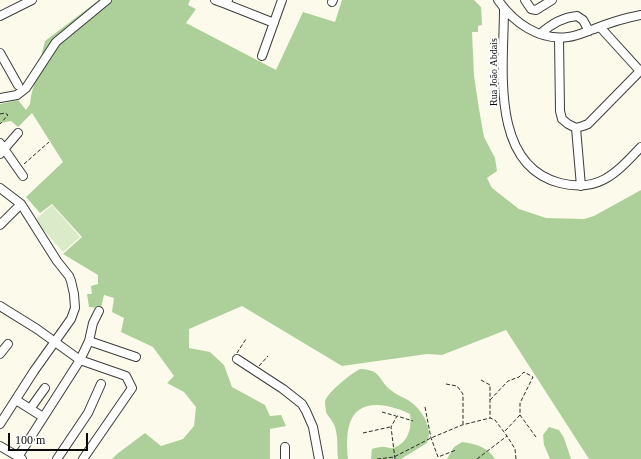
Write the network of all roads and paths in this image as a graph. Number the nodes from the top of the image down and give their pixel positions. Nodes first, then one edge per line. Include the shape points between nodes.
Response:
1 (32, 0) edge
2 (107, 0) edge
3 (215, 0) edge
4 (282, 0) edge
5 (498, 0) edge
6 (526, 0) edge
7 (552, 0) edge
8 (227, 2) edge
9 (504, 9) junction
10 (641, 15) edge
11 (0, 16) edge
12 (274, 23) junction
13 (600, 27) junction
14 (589, 31) junction
15 (540, 34) junction
16 (559, 38) junction
17 (0, 53) edge
18 (262, 56) dead end
19 (640, 70) edge
20 (18, 85) dead end
21 (0, 98) edge
22 (0, 114) edge
23 (0, 124) edge
24 (576, 128) junction
25 (18, 133) dead end
26 (49, 142) dead end
27 (641, 147) edge
28 (2, 149) edge
29 (21, 172) joint
30 (580, 186) junction
31 (0, 188) edge
32 (21, 204) junction
33 (0, 225) edge
34 (0, 306) edge
35 (99, 311) dead end
36 (246, 339) dead end
37 (89, 341) junction
38 (55, 343) junction
39 (8, 344) dead end
40 (0, 354) edge
41 (268, 356) dead end
42 (136, 357) dead end
43 (237, 359) joint
44 (80, 360) junction
45 (255, 371) junction
46 (481, 380) dead end
47 (101, 384) dead end
48 (446, 384) dead end
49 (45, 388) dead end
50 (16, 400) junction
51 (490, 400) junction
52 (425, 407) dead end
53 (30, 409) junction
54 (382, 412) dead end
55 (520, 415) junction
56 (397, 416) junction
57 (43, 417) junction
58 (490, 418) junction
59 (413, 421) dead end
60 (0, 424) edge
61 (463, 425) junction
62 (391, 427) junction
63 (504, 432) junction
64 (363, 433) dead end
65 (507, 436) junction
66 (536, 437) dead end
67 (431, 438) junction
68 (0, 446) edge
69 (285, 447) dead end
70 (456, 450) dead end
71 (394, 457) junction
72 (21, 458) edge
73 (57, 459) edge
74 (83, 459) edge
75 (285, 459) edge
76 (319, 459) edge
77 (377, 459) edge
78 (395, 459) edge
79 (477, 459) edge
80 (516, 459) edge

1 - 11 street
2 - 21 street via 56,42 26,88 17,95
3 - 8 street
4 - 12 street
5 - 9 street
6 - 7 street via 533,10 538,10
8 - 12 street
9 - 15 street via 520,24
9 - 30 street, Rua João Abdais via 504,107 514,142 520,155 542,175 553,181
10 - 13 street
12 - 18 street
13 - 14 street
13 - 19 street
14 - 15 street via 583,20 577,16 556,22
14 - 16 street
15 - 16 street
16 - 24 street via 560,111 562,119
17 - 20 street
19 - 24 street via 588,124
22 - 23 path via 8,115
24 - 30 street
25 - 28 street
26 - 29 path
27 - 30 street, Rua João Abdais via 615,174 602,182
28 - 29 street
31 - 32 street
32 - 33 street
32 - 38 street via 72,281 75,308
34 - 38 street
35 - 37 street
36 - 43 path via 235,356
37 - 42 street
37 - 44 street
38 - 44 street
38 - 50 street
39 - 40 street
41 - 45 path
43 - 45 street
44 - 57 street
44 - 74 street via 126,376 132,388
45 - 76 street via 302,404 313,427
46 - 51 path via 490,386
47 - 73 street via 88,413
48 - 61 path via 457,386 463,394
49 - 53 street
50 - 53 street
50 - 60 street
51 - 55 path via 508,381 524,372 533,377 520,403
51 - 58 path
52 - 67 path
53 - 57 street
54 - 56 path
55 - 63 path
55 - 66 path
56 - 59 path
56 - 62 path
57 - 72 street
58 - 61 path
58 - 63 path via 495,420
61 - 67 path
62 - 64 path
62 - 71 path
63 - 65 path
65 - 79 path
65 - 80 path via 515,449
67 - 70 path via 438,457
67 - 71 path
68 - 72 street
69 - 75 street
71 - 77 path
71 - 78 path

